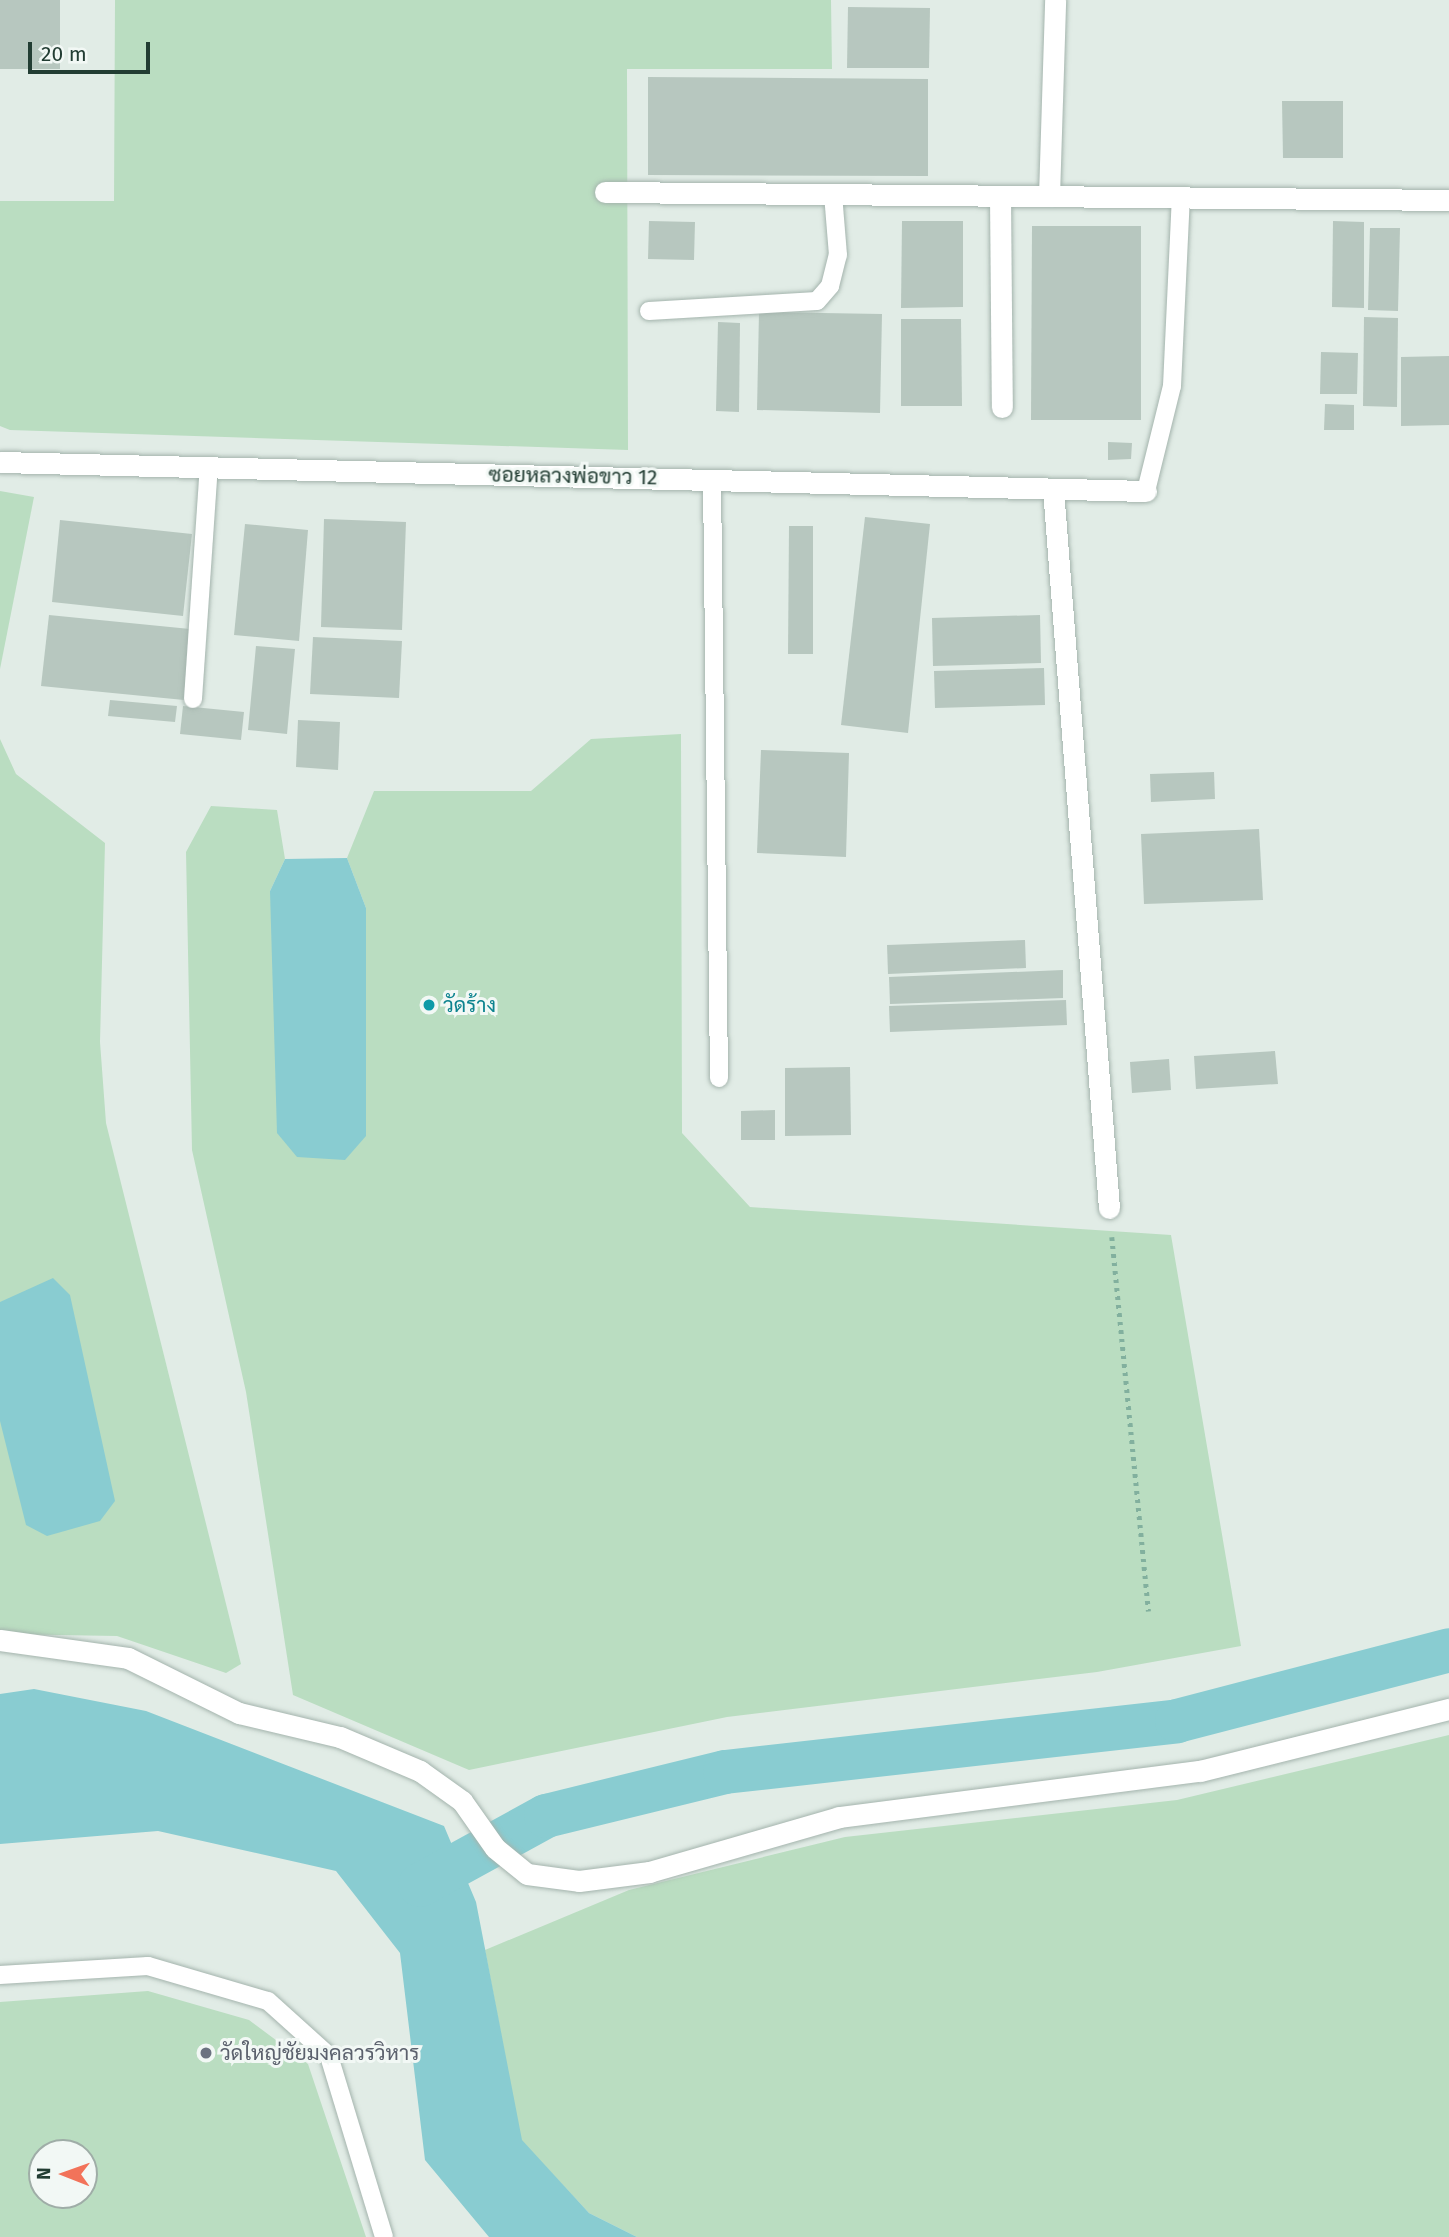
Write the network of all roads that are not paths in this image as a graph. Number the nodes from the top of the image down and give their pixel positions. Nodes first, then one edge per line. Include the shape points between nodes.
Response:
1 (1055, 0) edge
2 (605, 192) dead end
3 (834, 194) junction
4 (1000, 196) junction
5 (1049, 196) junction
6 (1181, 198) junction
7 (1449, 200) edge
8 (649, 311) dead end
9 (1002, 407) dead end
10 (0, 462) edge
11 (209, 467) junction
12 (712, 479) junction
13 (1053, 489) junction
14 (1146, 491) joint
15 (193, 699) dead end
16 (719, 1078) dead end
17 (1109, 1208) road end
18 (0, 1640) edge
19 (1449, 1709) edge
20 (0, 1975) edge
21 (384, 2237) edge

1 - 5 street
2 - 3 street
3 - 4 street
3 - 8 lane via 838,256 830,286 817,301
4 - 5 street
4 - 9 street
5 - 6 street
6 - 7 street
6 - 14 lane via 1172,386
10 - 11 street, ซอยหลวงพ่อขาว 12
11 - 12 street, ซอยหลวงพ่อขาว 12
11 - 15 lane
12 - 13 street, ซอยหลวงพ่อขาว 12
12 - 16 lane
13 - 14 street, ซอยหลวงพ่อขาว 12
13 - 17 street
18 - 19 street via 128,1658 239,1713 340,1737 397,1761 462,1801 495,1849 527,1874 579,1881 649,1872 839,1817 1200,1771
20 - 21 lane via 148,1966 268,2001 329,2056

